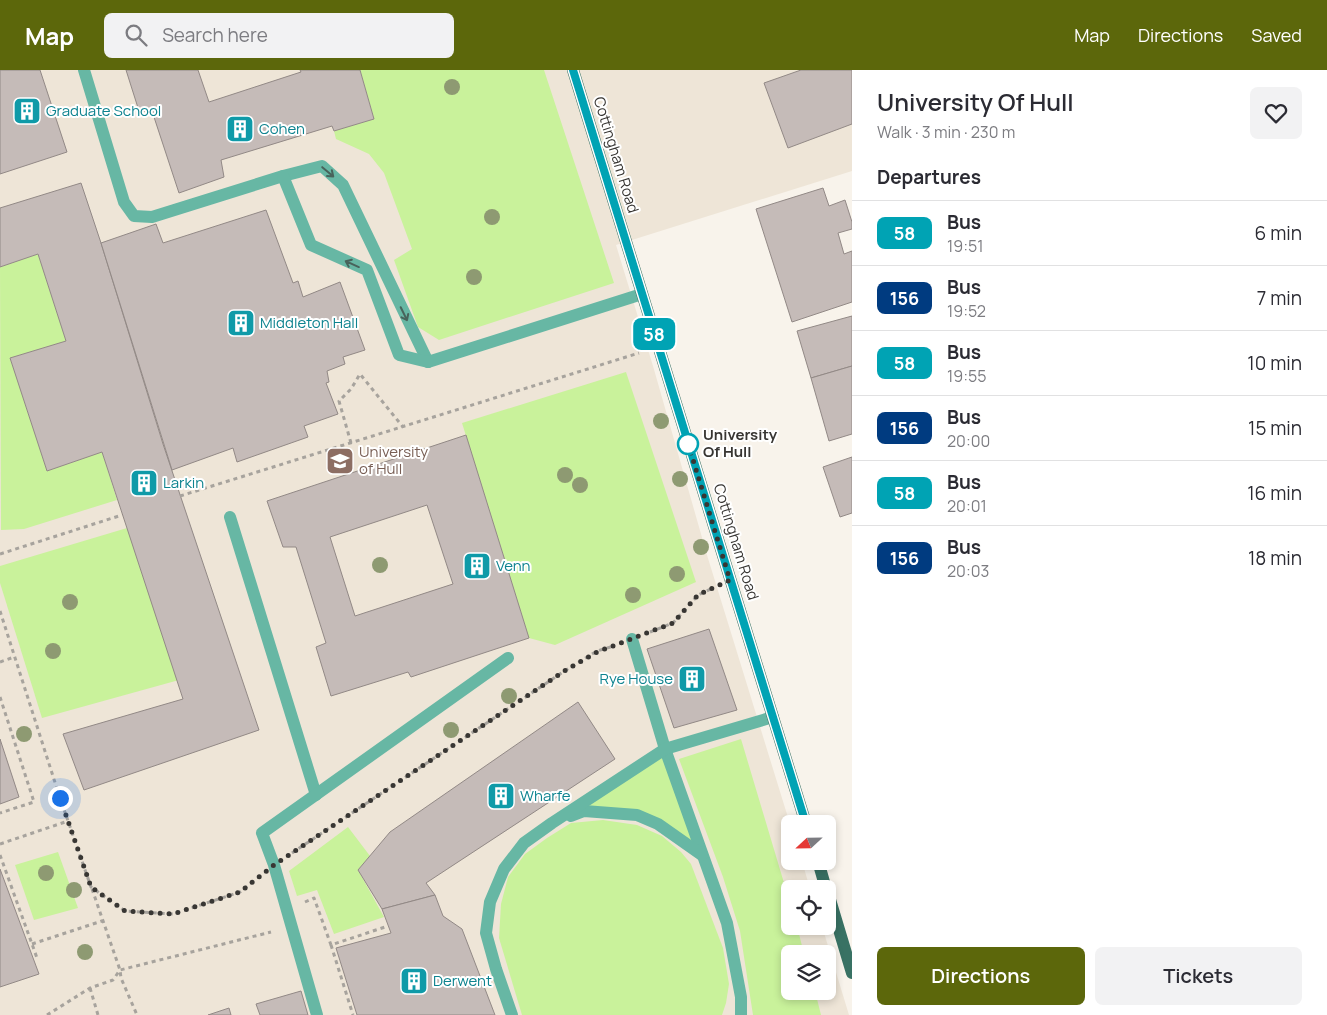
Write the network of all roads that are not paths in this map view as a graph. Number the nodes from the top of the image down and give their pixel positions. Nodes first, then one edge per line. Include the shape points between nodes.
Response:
1 (84, 70) edge
2 (573, 70) edge
3 (283, 176) junction
4 (642, 294) junction
5 (428, 362) junction
6 (230, 517) dead end
7 (632, 639) road end
8 (508, 658) dead end
9 (773, 717) junction
10 (665, 749) junction
11 (316, 794) junction
12 (803, 815) edge
13 (552, 823) junction
14 (702, 855) junction
15 (836, 920) edge
16 (852, 973) edge
17 (741, 997) junction
18 (317, 1015) edge
19 (512, 1015) edge
20 (732, 1015) edge
21 (741, 1015) edge

1 - 3 lane via 124,202 134,216 152,217
2 - 4 main road, Cottingham Road
5 -> 3 lane via 399,355 367,270 311,245
3 -> 5 lane via 322,166 343,185
4 - 5 lane
4 - 9 main road, Cottingham Road
6 - 11 lane
7 - 10 lane
8 - 11 lane
9 - 10 lane
9 - 12 main road, Cottingham Road
10 - 13 lane
10 - 14 lane
11 - 18 lane via 262,833
13 - 14 lane via 584,811 636,815 658,824
13 - 19 lane via 524,843 504,869 490,902 486,933
14 - 17 lane via 727,922
15 - 16 main road
17 - 20 lane
17 - 21 lane

